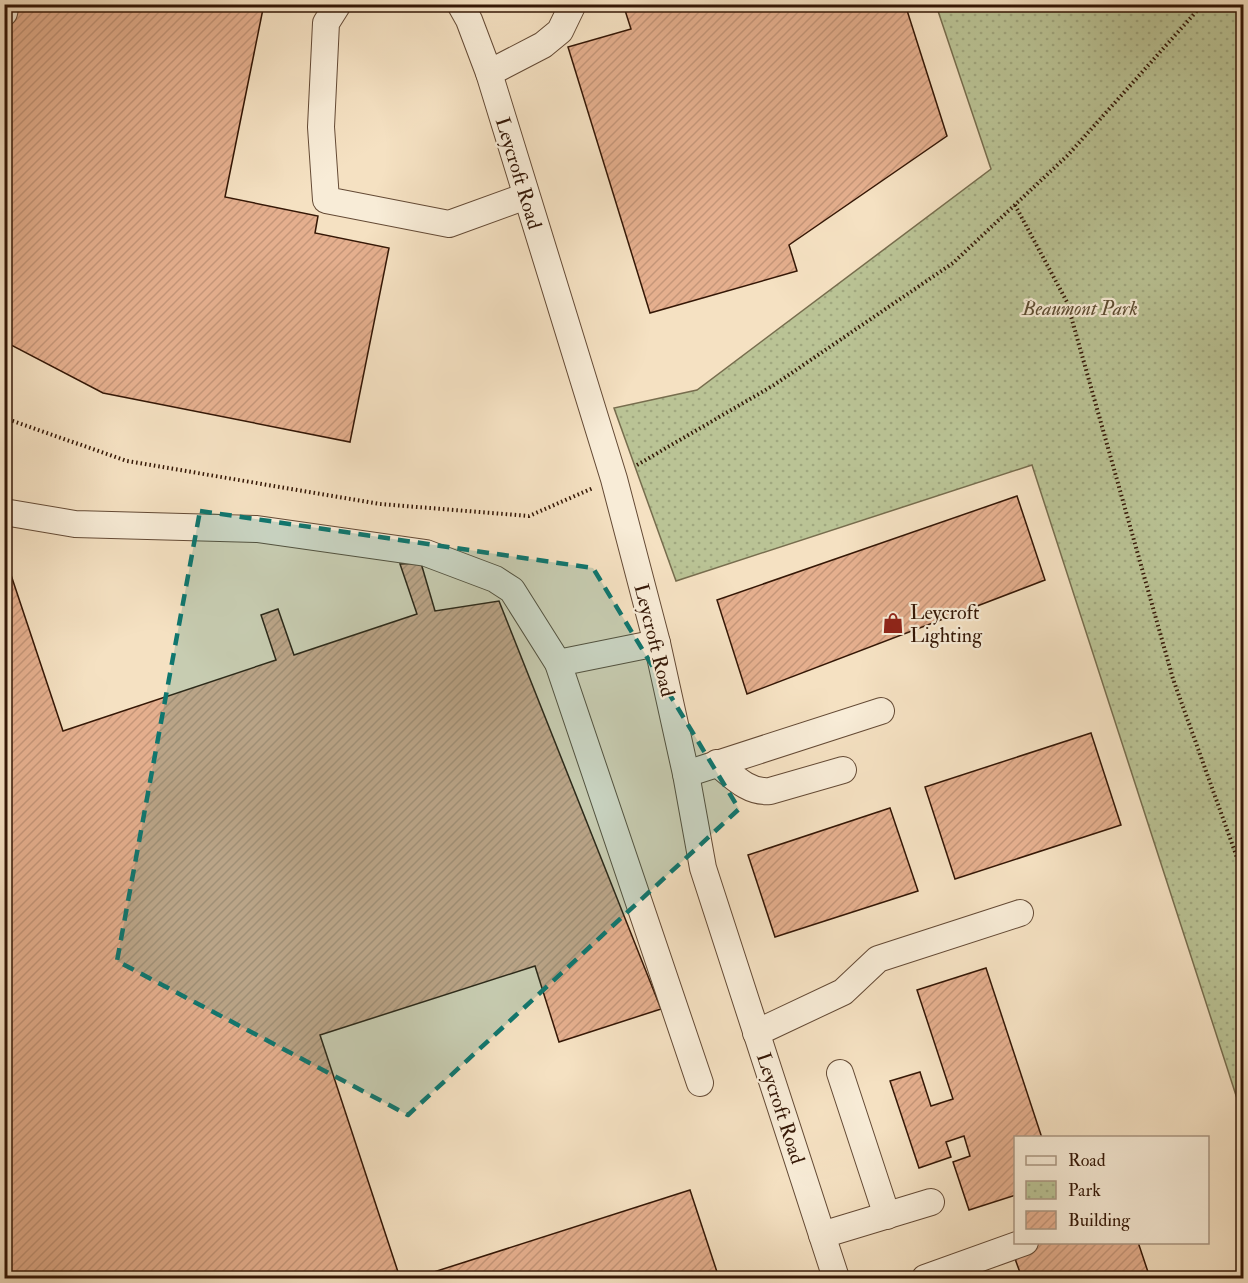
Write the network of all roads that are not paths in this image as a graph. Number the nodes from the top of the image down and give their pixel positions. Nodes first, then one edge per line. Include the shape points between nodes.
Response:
1 (6, 4) edge
2 (338, 4) edge
3 (460, 4) edge
4 (573, 4) edge
5 (4, 13) edge
6 (489, 73) junction
7 (526, 196) junction
8 (4, 512) edge
9 (657, 643) junction
10 (558, 663) junction
11 (881, 711) dead end
12 (717, 763) junction
13 (843, 770) dead end
14 (686, 774) junction
15 (1020, 913) dead end
16 (756, 1033) junction
17 (840, 1074) dead end
18 (700, 1083) dead end
19 (931, 1202) dead end
20 (886, 1216) junction
21 (822, 1235) junction
22 (1019, 1244) edge
23 (836, 1278) edge
24 (925, 1278) edge

1 - 5 street
2 - 7 street via 326,23 321,127 326,200 449,224
3 - 6 street, Leycroft Road
4 - 6 street via 560,31 543,45
6 - 7 street, Leycroft Road
7 - 9 street, Leycroft Road via 614,479
8 - 10 street via 75,525 257,529 426,553 495,579 512,590
9 - 10 street
9 - 14 street, Leycroft Road
10 - 18 street
11 - 12 street
12 - 13 street via 744,785 761,792
12 - 14 street
14 - 16 street, Leycroft Road via 703,868
15 - 16 street via 878,958 843,992
16 - 21 street, Leycroft Road
17 - 20 street
19 - 20 street
20 - 21 street
21 - 23 street, Leycroft Road
22 - 24 street

